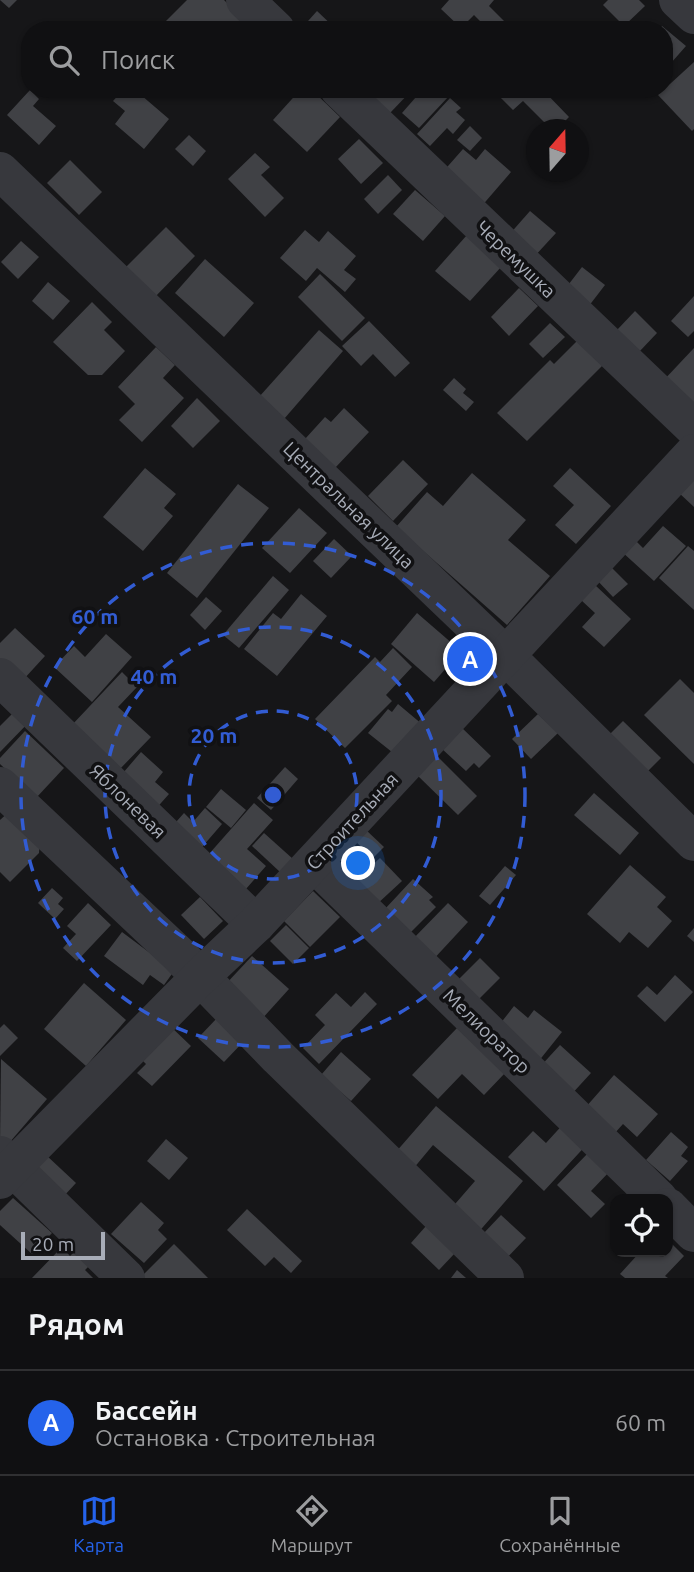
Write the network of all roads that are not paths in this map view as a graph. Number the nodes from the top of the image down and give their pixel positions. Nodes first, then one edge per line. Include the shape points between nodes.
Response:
1 (245, 0) edge
2 (678, 0) edge
3 (694, 15) edge
4 (267, 21) edge
5 (348, 98) edge
6 (0, 172) edge
7 (694, 428) edge
8 (694, 453) edge
9 (506, 656) junction
10 (0, 677) edge
11 (0, 786) edge
12 (693, 839) edge
13 (314, 863) junction
14 (256, 924) junction
15 (200, 978) junction
16 (4, 1167) edge
17 (654, 1194) edge
18 (673, 1212) edge
19 (694, 1233) edge
20 (126, 1278) edge
21 (505, 1278) edge

1 - 4 street
2 - 3 street
5 - 7 street, Черемушка
6 - 9 street, Центральная улица
8 - 9 street, Строительная
9 - 12 street, Центральная улица
9 - 13 street, Строительная
10 - 14 street, Яблоневая
11 - 15 street
13 - 14 street, Строительная
13 - 17 street, Мелиоратор
14 - 15 street, Строительная
15 - 16 street, Строительная
15 - 21 street
16 - 20 street
18 - 19 street

